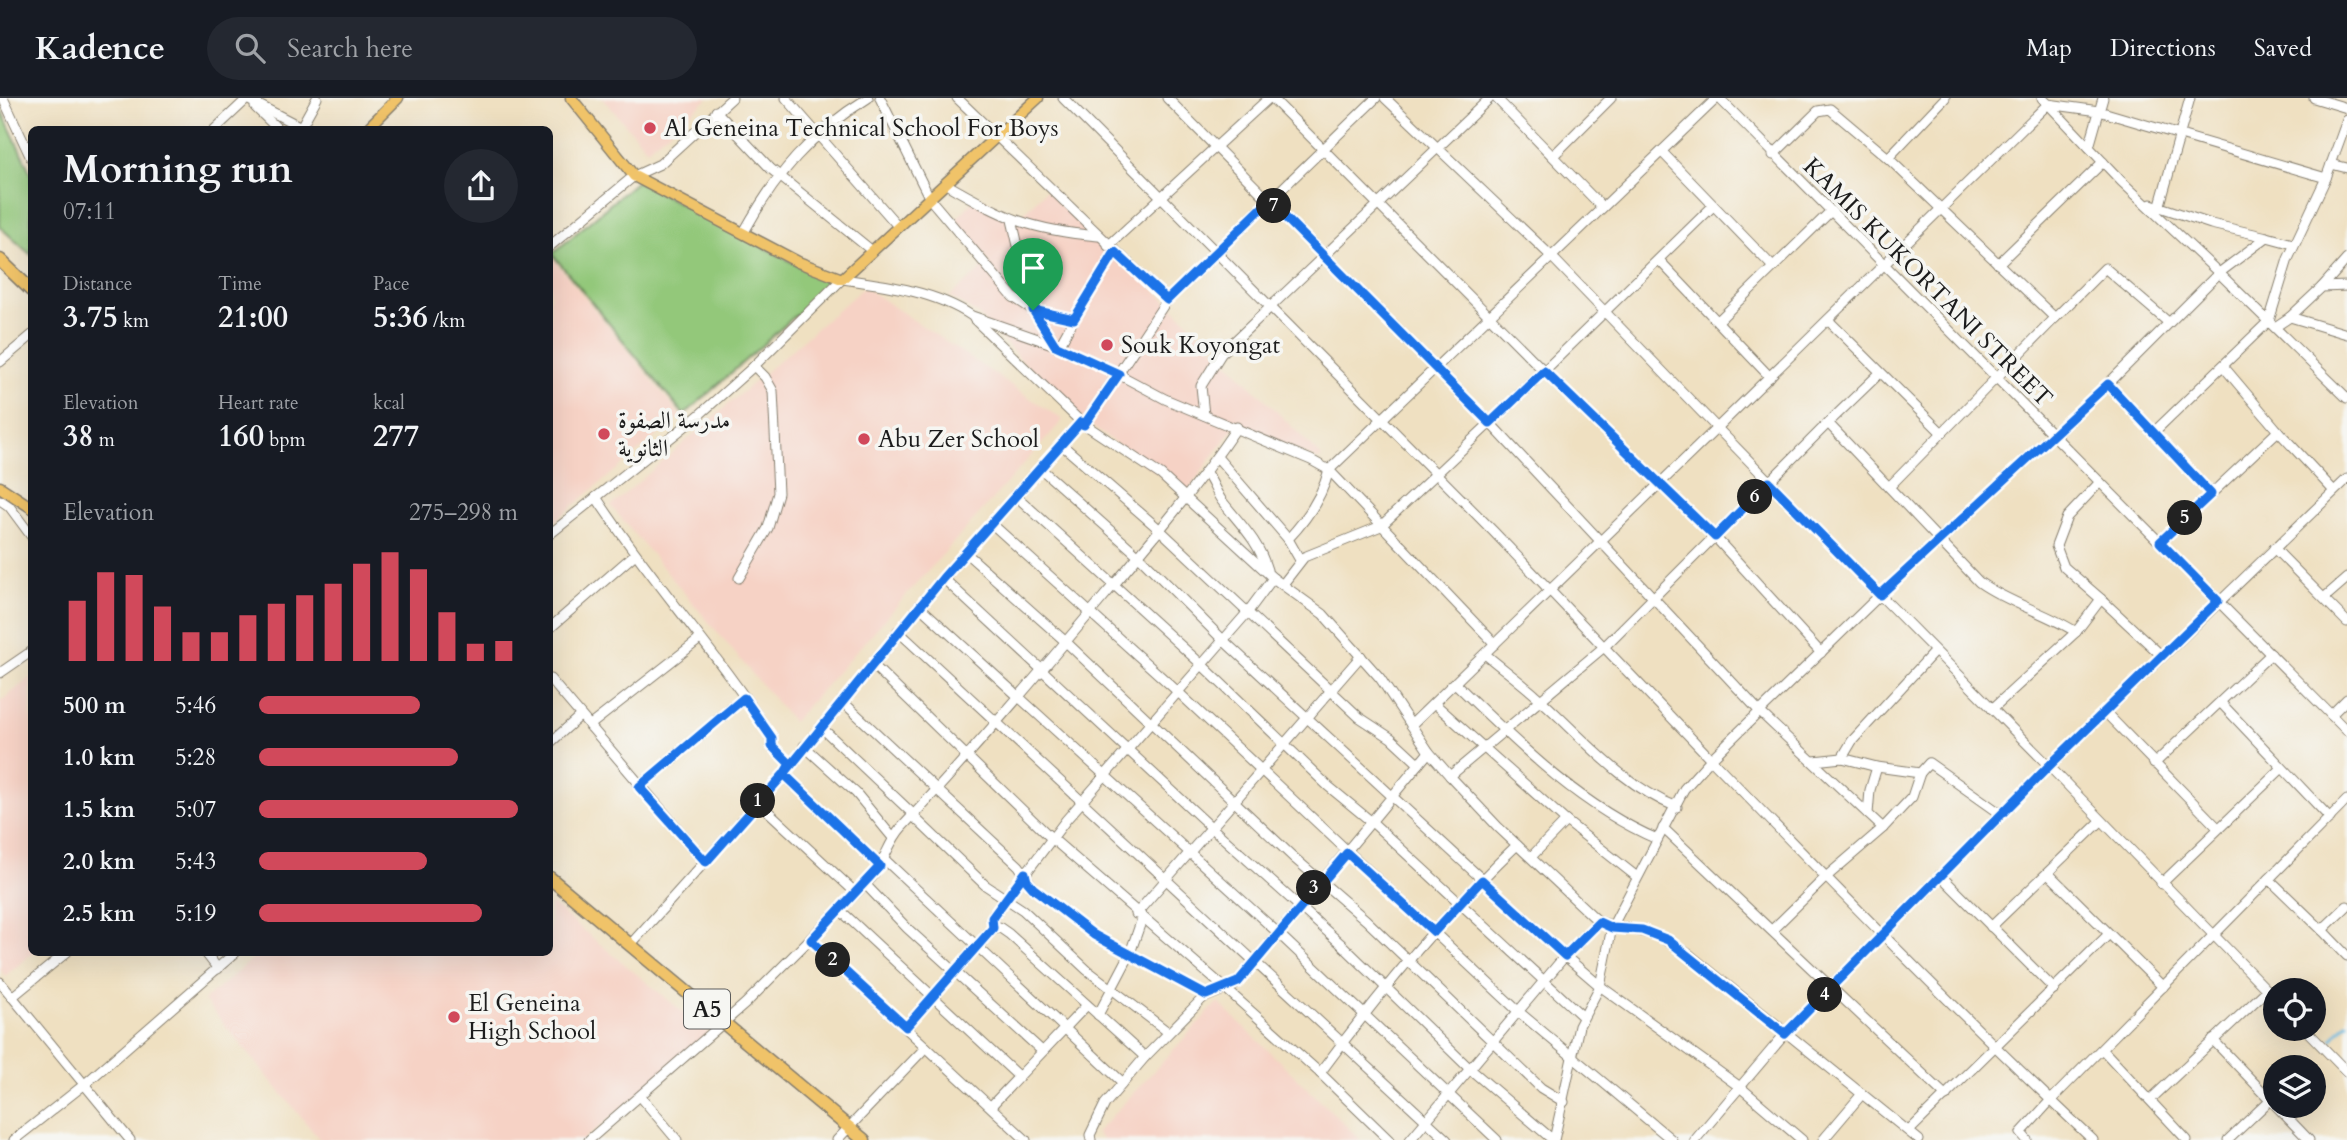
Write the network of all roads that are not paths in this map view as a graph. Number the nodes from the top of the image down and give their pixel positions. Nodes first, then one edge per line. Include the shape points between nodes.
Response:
1 (3, 98) edge
2 (317, 98) edge
3 (398, 98) edge
4 (571, 98) edge
5 (732, 98) edge
6 (786, 98) edge
7 (868, 98) edge
8 (880, 98) edge
9 (957, 98) edge
10 (1038, 98) edge
11 (1063, 98) edge
12 (1167, 98) edge
13 (1270, 98) edge
14 (1376, 98) edge
15 (1385, 98) edge
16 (1490, 98) edge
17 (1496, 98) edge
18 (1611, 98) edge
19 (1718, 98) edge
20 (1945, 98) edge
21 (2103, 98) edge
22 (2190, 98) edge
23 (2314, 98) edge
24 (246, 99) edge
25 (2045, 101) edge
26 (2347, 108) edge
27 (716, 111) junction
28 (2099, 111) junction
29 (2347, 120) edge
30 (218, 126) edge
31 (275, 126) edge
32 (297, 126) edge
33 (302, 126) edge
34 (373, 126) edge
35 (2179, 134) junction
36 (817, 135) junction
37 (995, 138) junction
38 (2089, 147) junction
39 (1217, 148) junction
40 (1322, 150) junction
41 (1437, 150) junction
42 (28, 151) edge
43 (1662, 152) junction
44 (1773, 155) junction
45 (1553, 156) junction
46 (1888, 158) junction
47 (2103, 162) junction
48 (2331, 164) junction
49 (2347, 168) edge
50 (778, 175) junction
51 (634, 176) junction
52 (2326, 178) junction
53 (946, 184) junction
54 (1164, 198) junction
55 (2139, 198) junction
56 (930, 199) junction
57 (1269, 201) junction
58 (1377, 205) junction
59 (1713, 206) junction
60 (1602, 207) junction
61 (2159, 208) junction
62 (1940, 210) junction
63 (1830, 212) junction
64 (1012, 220) junction
65 (897, 225) junction
66 (744, 232) junction
67 (1098, 236) junction
68 (2267, 237) junction
69 (553, 244) edge
70 (2294, 244) junction
71 (1112, 249) junction
72 (872, 250) junction
73 (1216, 250) junction
74 (1550, 256) junction
75 (1324, 258) junction
76 (2347, 259) edge
77 (0, 260) edge
78 (1659, 260) junction
79 (1998, 264) junction
80 (1885, 266) junction
81 (1773, 267) junction
82 (2219, 273) junction
83 (842, 278) junction
84 (2322, 286) junction
85 (2347, 286) edge
86 (28, 287) edge
87 (1167, 300) junction
88 (1272, 308) junction
89 (1033, 310) junction
90 (1605, 311) junction
91 (1489, 315) junction
92 (972, 316) junction
93 (2290, 317) junction
94 (2054, 318) junction
95 (1074, 319) junction
96 (1828, 320) junction
97 (1718, 321) junction
98 (2168, 322) junction
99 (2272, 324) junction
100 (2347, 334) edge
101 (28, 338) edge
102 (1057, 345) junction
103 (0, 362) edge
104 (754, 366) junction
105 (2223, 366) junction
106 (1435, 367) junction
107 (1544, 371) junction
108 (1881, 373) junction
109 (1119, 374) junction
110 (1770, 377) junction
111 (1996, 378) junction
112 (2108, 384) junction
113 (2347, 398) edge
114 (1204, 415) junction
115 (1381, 421) junction
116 (1490, 423) junction
117 (1828, 423) junction
118 (1082, 424) junction
119 (1237, 427) junction
120 (1717, 428) junction
121 (2278, 431) junction
122 (2154, 432) junction
123 (1942, 433) junction
124 (2053, 435) junction
125 (1062, 445) junction
126 (1217, 457) junction
127 (1040, 468) junction
128 (1329, 470) junction
129 (1206, 472) junction
130 (1436, 476) junction
131 (2347, 479) edge
132 (1769, 482) junction
133 (2100, 482) junction
134 (1660, 485) junction
135 (0, 487) edge
136 (1889, 487) junction
137 (2334, 491) junction
138 (2211, 494) junction
139 (1015, 495) junction
140 (596, 497) junction
141 (1187, 498) junction
142 (0, 500) edge
143 (28, 505) edge
144 (991, 523) junction
145 (1381, 526) junction
146 (1160, 530) junction
147 (28, 532) edge
148 (553, 532) edge
149 (1715, 537) junction
150 (1289, 539) junction
151 (1601, 540) junction
152 (2160, 542) junction
153 (1939, 543) junction
154 (2274, 548) junction
155 (966, 553) junction
156 (634, 555) junction
157 (1139, 556) junction
158 (1300, 560) junction
159 (1270, 575) junction
160 (739, 578) dead end
161 (943, 578) junction
162 (2347, 578) edge
163 (1283, 584) junction
164 (1114, 585) junction
165 (1549, 590) junction
166 (1880, 595) junction
167 (1652, 597) junction
168 (2324, 598) junction
169 (2101, 599) junction
170 (2218, 601) junction
171 (919, 606) junction
172 (1091, 612) junction
173 (1247, 613) junction
174 (2347, 622) edge
175 (553, 625) edge
176 (898, 631) junction
177 (2076, 632) junction
178 (700, 639) junction
179 (1223, 640) junction
180 (1066, 642) junction
181 (1495, 644) junction
182 (1604, 647) junction
183 (1934, 652) junction
184 (28, 653) edge
185 (1821, 653) junction
186 (1485, 654) junction
187 (2271, 654) junction
188 (1361, 656) junction
189 (2162, 656) junction
190 (1200, 663) junction
191 (872, 664) junction
192 (2, 668) edge
193 (1042, 669) junction
194 (553, 683) edge
195 (1455, 683) junction
196 (1330, 690) junction
197 (1177, 691) junction
198 (1020, 695) junction
199 (744, 698) junction
200 (2347, 699) edge
201 (1542, 700) junction
202 (842, 701) junction
203 (1434, 703) junction
204 (2221, 703) junction
205 (1992, 709) junction
206 (2105, 712) junction
207 (1761, 713) junction
208 (2331, 715) junction
209 (580, 716) junction
210 (1308, 716) junction
211 (996, 722) junction
212 (1151, 723) junction
213 (1411, 725) junction
214 (589, 726) junction
215 (821, 727) junction
216 (1505, 731) junction
217 (2347, 732) edge
218 (553, 740) edge
219 (1283, 743) junction
220 (804, 746) junction
221 (1482, 749) junction
222 (1128, 750) junction
223 (1429, 752) junction
224 (968, 757) junction
225 (1842, 758) junction
226 (1711, 759) junction
227 (1814, 761) junction
228 (790, 764) junction
229 (1419, 764) junction
230 (2154, 764) junction
231 (2049, 766) junction
232 (1877, 768) junction
233 (2281, 769) junction
234 (1260, 772) junction
235 (1920, 773) junction
236 (784, 774) junction
237 (1105, 776) junction
238 (1450, 776) junction
239 (639, 787) junction
240 (937, 790) junction
241 (1394, 796) junction
242 (2347, 800) edge
243 (757, 801) junction
244 (1235, 801) junction
245 (1081, 802) junction
246 (1677, 807) junction
247 (1868, 814) junction
248 (2001, 814) junction
249 (914, 816) junction
250 (2330, 818) junction
251 (1566, 821) junction
252 (2101, 821) junction
253 (1373, 823) junction
254 (1212, 828) junction
255 (1663, 828) junction
256 (1883, 828) junction
257 (2218, 828) junction
258 (893, 838) junction
259 (1053, 839) junction
260 (1657, 839) junction
261 (1517, 845) junction
262 (1347, 853) junction
263 (1189, 855) junction
264 (1531, 858) junction
265 (706, 862) junction
266 (882, 862) junction
267 (1025, 873) junction
268 (2049, 874) junction
269 (1940, 875) junction
270 (1637, 877) junction
271 (1826, 877) junction
272 (1166, 879) junction
273 (2269, 879) junction
274 (1321, 880) junction
275 (1482, 880) junction
276 (553, 881) edge
277 (865, 884) junction
278 (2161, 884) junction
279 (856, 893) junction
280 (1007, 898) junction
281 (1460, 906) junction
282 (2347, 906) edge
283 (1298, 907) junction
284 (840, 910) junction
285 (1139, 917) junction
286 (1599, 922) junction
287 (1991, 927) junction
288 (993, 928) junction
289 (1612, 928) junction
290 (1772, 930) junction
291 (2322, 930) junction
292 (1434, 932) junction
293 (1278, 933) junction
294 (1882, 934) junction
295 (2109, 934) junction
296 (2214, 936) junction
297 (811, 940) junction
298 (630, 945) junction
299 (976, 946) junction
300 (63, 956) edge
301 (208, 956) edge
302 (232, 956) edge
303 (1129, 956) junction
304 (1565, 956) junction
305 (2347, 956) edge
306 (1254, 963) junction
307 (1408, 964) junction
308 (218, 969) junction
309 (953, 971) junction
310 (0, 982) edge
311 (1544, 984) junction
312 (1600, 986) junction
313 (2163, 986) junction
314 (2263, 986) edge
315 (1833, 987) junction
316 (1114, 989) junction
317 (1226, 989) junction
318 (2054, 989) junction
319 (1387, 990) junction
320 (2263, 994) edge
321 (1206, 995) junction
322 (12, 996) junction
323 (932, 997) junction
324 (1087, 1005) junction
325 (1519, 1012) junction
326 (1098, 1015) junction
327 (1365, 1016) junction
328 (1582, 1016) junction
329 (724, 1023) junction
330 (906, 1027) junction
331 (1064, 1028) junction
332 (1168, 1032) junction
333 (1785, 1034) junction
334 (2213, 1040) junction
335 (2317, 1041) edge
336 (1494, 1043) junction
337 (1341, 1044) junction
338 (926, 1046) junction
339 (1996, 1049) junction
340 (2102, 1049) junction
341 (1042, 1051) junction
342 (1145, 1057) junction
343 (1574, 1058) junction
344 (1470, 1069) junction
345 (2347, 1072) edge
346 (1320, 1073) junction
347 (1018, 1076) junction
348 (1122, 1082) junction
349 (85, 1084) junction
350 (1740, 1087) junction
351 (1862, 1094) junction
352 (2263, 1094) edge
353 (1448, 1096) junction
354 (1946, 1096) junction
355 (641, 1097) junction
356 (2051, 1100) junction
357 (2150, 1100) junction
358 (1563, 1102) junction
359 (991, 1106) junction
360 (2263, 1107) edge
361 (2286, 1118) edge
362 (1427, 1121) junction
363 (848, 1127) junction
364 (1909, 1131) junction
365 (20, 1138) edge
366 (130, 1140) edge
367 (589, 1140) edge
368 (677, 1140) edge
369 (837, 1140) edge
370 (864, 1140) edge
371 (1026, 1140) edge
372 (1091, 1140) edge
373 (1389, 1140) edge
374 (1410, 1140) edge
375 (1447, 1140) edge
376 (1497, 1140) edge
377 (1554, 1140) edge
378 (1672, 1140) edge
379 (1695, 1140) edge
380 (1802, 1140) edge
381 (1823, 1140) edge
382 (1919, 1140) edge
383 (2027, 1140) edge
384 (2093, 1140) edge
385 (2187, 1140) edge
386 (2228, 1140) edge
387 (2309, 1140) edge

1 - 42 street
2 - 33 street
3 - 34 main road
4 - 51 main road
5 - 27 street
6 - 36 street
7 - 36 street
8 - 56 street
9 - 37 street
10 - 37 main road
11 - 54 street
12 - 39 street
13 - 39 street
13 - 40 street
14 - 40 street
15 - 41 street
16 - 41 street
17 - 45 street
18 - 45 street
19 - 43 street
19 - 44 street, KAMIS KUKORTANI STREET
20 - 46 street
21 - 28 street
22 - 35 street
23 - 26 street
24 - 30 street
24 - 31 street
24 - 32 street
25 - 28 street
25 - 38 street
25 - 62 street
27 - 50 street
27 - 51 street via 660,164
28 - 35 street
28 - 38 street
29 - 48 street
35 - 52 street
35 - 61 street
36 - 50 street
36 - 65 street
37 - 53 main road
37 - 67 street
38 - 47 street
39 - 54 street
39 - 57 street
40 - 57 street
40 - 58 street
41 - 58 street
41 - 74 street
43 - 59 street
43 - 60 street
44 - 46 street via 1826,107
44 - 63 street, KAMIS KUKORTANI STREET
45 - 60 street
46 - 62 street
47 - 55 street
47 - 79 street
48 - 49 street
48 - 52 street
50 - 66 street
50 - 72 street
51 - 66 main road
51 - 69 street
52 - 70 street
53 - 56 main road
53 - 64 street
54 - 71 street
54 - 73 street
55 - 61 street
55 - 82 street
56 - 65 main road
56 - 89 street via 1013,297
57 - 73 street
57 - 75 street
58 - 75 street
58 - 91 street
59 - 78 street
59 - 81 street
60 - 74 street
61 - 68 street
62 - 79 street
62 - 80 street
63 - 80 street, KAMIS KUKORTANI STREET
63 - 81 street
64 - 67 street via 1045,230
64 - 89 street
65 - 72 main road
66 - 83 main road via 798,262
67 - 71 street
68 - 70 street
68 - 82 street
70 - 99 street
71 - 87 street
71 - 95 street
72 - 83 main road
73 - 87 street
73 - 88 street
74 - 90 street
74 - 91 street
75 - 88 street
75 - 106 street
76 - 84 street
77 - 86 highway
78 - 90 street
78 - 97 street
79 - 94 street
80 - 96 street
80 - 111 street, KAMIS KUKORTANI STREET
81 - 97 street
82 - 98 street
82 - 99 street
83 - 92 street via 902,288
83 - 104 street
84 - 85 street
84 - 93 street
87 - 109 street
88 - 114 street via 1221,354 1204,379 1200,394
88 - 115 street
89 - 95 street
89 - 102 street
90 - 107 street
90 - 120 street
91 - 106 street
91 - 107 street
92 - 102 street
92 - 118 street
93 - 99 street
93 - 100 street
94 - 98 street via 2105,268
94 - 111 street
95 - 102 street
96 - 108 street
96 - 110 street
97 - 110 street
98 - 112 street
99 - 105 street
99 - 113 street
101 - 103 street
102 - 109 street
104 - 140 street
104 - 160 street via 773,391 778,493 768,528
105 - 121 street
105 - 122 street
106 - 115 street
106 - 116 street
107 - 116 street
107 - 134 street
108 - 117 street
108 - 123 street
109 - 114 street
109 - 118 street
110 - 120 street
111 - 123 street
111 - 124 street, KAMIS KUKORTANI STREET
112 - 122 street
112 - 124 street
114 - 119 street
115 - 128 street
115 - 130 street
116 - 130 street
116 - 151 street
117 - 132 street
117 - 136 street
118 - 125 street
118 - 141 street via 1144,463
119 - 126 street
119 - 128 street
120 - 132 street
120 - 134 street
121 - 137 street
121 - 138 street
122 - 138 street
123 - 136 street
124 - 133 street, KAMIS KUKORTANI STREET
124 - 153 street
125 - 127 street
125 - 146 street
126 - 129 street
126 - 150 street
127 - 139 street
127 - 157 street
128 - 145 street
128 - 150 street via 1314,507
129 - 141 street
129 - 159 street via 1219,498 1262,553
130 - 145 street
130 - 165 street
131 - 137 street
132 - 149 street
132 - 166 street
133 - 152 street, KAMIS KUKORTANI STREET
133 - 169 street via 2067,517 2056,546 2064,567
134 - 149 street
134 - 151 street
135 - 143 main road
136 - 153 street
137 - 154 street
138 - 152 street
139 - 144 street
139 - 164 street
140 - 148 street
140 - 156 street
141 - 146 street
141 - 159 street
142 - 147 street
144 - 155 street
144 - 172 street
145 - 158 street
145 - 181 street
146 - 157 street
146 - 173 street
149 - 167 street
149 - 185 street
150 - 158 street
151 - 165 street
151 - 167 street
152 - 170 street, KAMIS KUKORTANI STREET
153 - 166 street
153 - 177 street via 1998,595
154 - 168 street
154 - 170 street
155 - 161 street
155 - 180 street
156 - 175 street
156 - 178 street
157 - 164 street
157 - 179 street
158 - 163 street
159 - 163 street
159 - 173 street
161 - 171 street
161 - 193 street
162 - 168 street
163 - 188 street via 1323,614
164 - 172 street
164 - 190 street
165 - 181 street
165 - 182 street
166 - 183 street
166 - 185 street
167 - 182 street
167 - 207 street
168 - 174 street
169 - 177 street
169 - 189 street
170 - 187 street, KAMIS KUKORTANI STREET
170 - 189 street
171 - 176 street
171 - 198 street
172 - 180 street
172 - 197 street
173 - 179 street
173 - 196 street
176 - 191 street
176 - 211 street
177 - 205 street
178 - 199 street
178 - 214 street
179 - 190 street
179 - 210 street
180 - 193 street
180 - 212 street
181 - 186 street
182 - 201 street
182 - 226 street
183 - 205 street
183 - 225 street via 1852,741
184 - 192 street
185 - 207 street
186 - 195 street
186 - 201 street
187 - 204 street
187 - 208 street, KAMIS KUKORTANI STREET
188 - 196 street
188 - 213 street
189 - 206 street
190 - 197 street
190 - 219 street
191 - 202 street
191 - 224 street
193 - 198 street
193 - 222 street
194 - 209 street
195 - 203 street
195 - 216 street
196 - 210 street
196 - 229 street
197 - 212 street
197 - 234 street
198 - 211 street
198 - 237 street
199 - 228 street via 772,738 772,746
199 - 239 street
200 - 208 street
201 - 216 street
201 - 246 street via 1608,764 1655,799
202 - 215 street
202 - 240 street
203 - 213 street
203 - 221 street
204 - 230 street
204 - 233 street
205 - 231 street
206 - 230 street
206 - 231 street
207 - 226 street
207 - 227 street
208 - 217 street, KAMIS KUKORTANI STREET
209 - 214 street
209 - 218 street
210 - 219 street
210 - 241 street
211 - 224 street
211 - 245 street
212 - 222 street
212 - 244 street
213 - 223 street
214 - 239 street
215 - 220 street
215 - 249 street
216 - 221 street
216 - 260 street via 1605,812
219 - 234 street
219 - 253 street
220 - 228 street
220 - 258 street via 856,793
221 - 238 street
221 - 251 street
222 - 237 street
222 - 254 street
223 - 229 street
223 - 238 street
224 - 240 street
224 - 259 street
225 - 227 street
225 - 232 street
226 - 246 street via 1684,789
226 - 271 street
227 - 247 street
228 - 236 street
229 - 241 street
230 - 257 street
231 - 248 street
231 - 252 street
232 - 235 street
232 - 247 street
233 - 250 street
233 - 257 street
234 - 244 street
234 - 262 street
235 - 248 street via 1929,763
235 - 256 street via 1912,797
236 - 243 street
236 - 266 street
237 - 245 street
237 - 263 street
238 - 261 street
239 - 265 street
240 - 249 street
240 - 267 street
241 - 253 street
241 - 275 street
242 - 250 street
243 - 265 street
243 - 279 street
244 - 254 street
244 - 274 street
245 - 259 street
245 - 272 street
246 - 255 street
247 - 256 street
248 - 269 street
249 - 258 street
249 - 280 street via 985,885
250 - 273 street
251 - 264 street
251 - 270 street
252 - 268 street
252 - 278 street
253 - 262 street
253 - 281 street
254 - 263 street
254 - 283 street
255 - 260 street
255 - 290 street
256 - 271 street
257 - 278 street
258 - 266 street
259 - 267 street
259 - 285 street
260 - 270 street
261 - 264 street
261 - 275 street
262 - 274 street
262 - 292 street
263 - 272 street
263 - 293 street
264 - 286 street
265 - 298 street
266 - 277 street
266 - 299 street
267 - 280 street
267 - 303 street via 1033,888
268 - 287 street
268 - 295 street
269 - 287 street
269 - 294 street
270 - 289 street
271 - 290 street
271 - 294 street
272 - 285 street
272 - 306 street
273 - 291 street
273 - 296 street
274 - 283 street
274 - 307 street
275 - 281 street
275 - 304 street
276 - 298 highway, A5
277 - 279 street
277 - 309 street
278 - 296 street
279 - 284 street
280 - 288 street via 992,918
280 - 316 street
281 - 292 street
281 - 311 street
282 - 291 street
283 - 293 street
283 - 319 street
284 - 297 street
284 - 323 street
285 - 303 street
285 - 317 street
286 - 289 street
286 - 304 street
287 - 318 street
288 - 299 street
288 - 324 street via 1009,934
289 - 312 street
289 - 333 street via 1642,930 1668,940
290 - 315 street
291 - 305 street
292 - 307 street
292 - 325 street
293 - 306 street
293 - 327 street
294 - 315 street
294 - 339 street
295 - 313 street
295 - 318 street
296 - 313 street
296 - 314 street
297 - 329 street
297 - 330 street
298 - 329 highway, A5
299 - 309 street
299 - 331 street
300 - 322 street
301 - 308 street
302 - 308 street
303 - 316 street
303 - 321 street
304 - 311 street
304 - 312 street
306 - 317 street
306 - 337 street
307 - 319 street
307 - 336 street
308 - 349 street
309 - 323 street
309 - 341 street
310 - 322 street
311 - 325 street
311 - 328 street
312 - 328 street
312 - 350 street
313 - 340 street
315 - 333 street
315 - 354 street
316 - 326 street
316 - 332 street
317 - 321 street
317 - 346 street
318 - 339 street
319 - 327 street
319 - 344 street
320 - 334 street
321 - 332 street
322 - 349 street
323 - 330 street
323 - 347 street
324 - 326 street
324 - 331 street
325 - 336 street
325 - 343 street
326 - 342 street
327 - 337 street
327 - 353 street
328 - 343 street
329 - 355 street
329 - 363 highway, A5
330 - 338 street
331 - 341 street
331 - 348 street
332 - 342 street
333 - 350 street
333 - 351 street
334 - 352 street
334 - 357 street
335 - 345 street
336 - 344 street
336 - 358 street via 1541,1088
337 - 346 street
337 - 362 street
338 - 359 street
338 - 363 street
339 - 354 street
339 - 356 street
340 - 356 street
340 - 357 street
341 - 347 street
342 - 348 street
343 - 358 street
343 - 378 street
344 - 353 street
344 - 377 street
346 - 373 street
347 - 359 street
348 - 372 street via 1101,1110
349 - 365 street
349 - 366 street
350 - 379 street
350 - 380 street
351 - 364 street
351 - 381 street
353 - 362 street
353 - 376 street
354 - 364 street
355 - 367 street
355 - 368 street
356 - 383 street via 2021,1133
356 - 384 street
357 - 385 street
358 - 377 street
359 - 371 street
360 - 386 street
361 - 387 street
362 - 374 street
362 - 375 street
363 - 369 street
363 - 370 highway, A5
364 - 382 street

